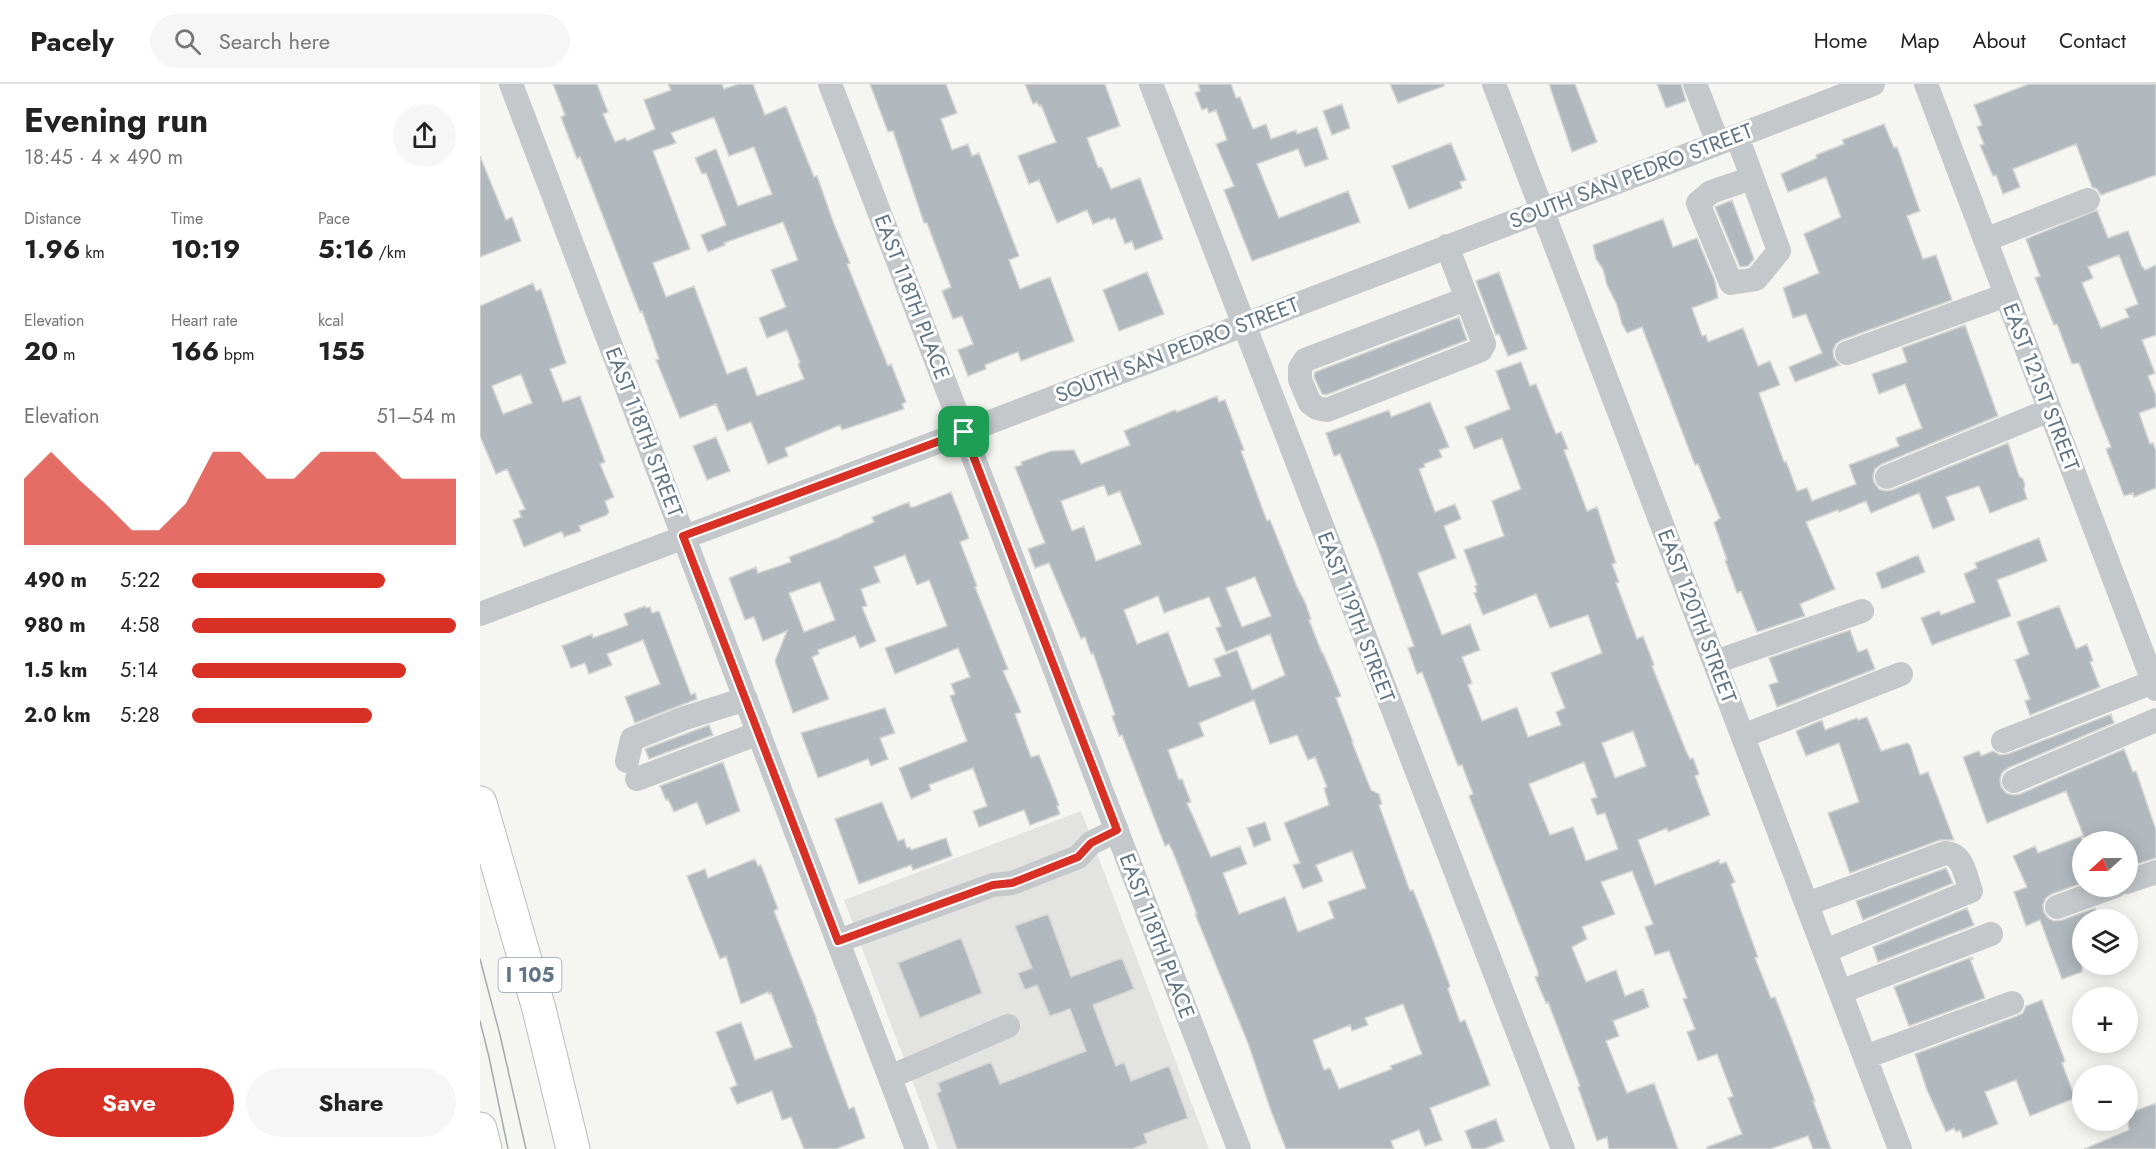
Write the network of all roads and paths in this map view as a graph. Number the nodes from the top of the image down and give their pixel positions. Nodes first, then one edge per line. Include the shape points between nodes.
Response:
1 (511, 84) edge
2 (830, 84) edge
3 (1151, 84) edge
4 (1494, 84) edge
5 (1695, 84) edge
6 (1873, 84) edge
7 (1926, 84) edge
8 (1728, 140) junction
9 (1752, 178) junction
10 (2088, 200) dead end
11 (1542, 210) junction
12 (1985, 240) junction
13 (1447, 246) junction
14 (2006, 295) junction
15 (1466, 299) junction
16 (1243, 324) junction
17 (1847, 353) dead end
18 (2050, 410) junction
19 (964, 432) junction
20 (1887, 477) dead end
21 (683, 536) junction
22 (1862, 611) dead end
23 (480, 614) edge
24 (1715, 662) junction
25 (1901, 674) dead end
26 (2155, 686) edge
27 (746, 699) junction
28 (2156, 720) edge
29 (759, 733) junction
30 (1743, 736) junction
31 (2003, 741) dead end
32 (2014, 781) dead end
33 (480, 803) edge
34 (1117, 830) junction
35 (2156, 872) edge
36 (2138, 878) edge
37 (2085, 897) edge
38 (1807, 904) junction
39 (2057, 907) dead end
40 (1991, 934) dead end
41 (838, 941) junction
42 (1825, 951) junction
43 (1840, 992) junction
44 (2012, 1003) dead end
45 (1008, 1026) dead end
46 (1865, 1057) junction
47 (890, 1077) junction
48 (480, 1129) edge
49 (1559, 1148) edge
50 (484, 1149) edge
51 (573, 1149) edge
52 (917, 1149) edge
53 (1239, 1149) edge
54 (1900, 1149) edge

1 - 21 street, EAST 118TH STREET
2 - 19 street, EAST 118TH PLACE
3 - 16 street, EAST 119TH STREET
4 - 11 street, EAST 120TH STREET
5 - 8 street
6 - 8 street, SOUTH SAN PEDRO STREET
7 - 12 street, EAST 121ST STREET
8 - 9 street
8 - 11 street, SOUTH SAN PEDRO STREET
9 - 9 street via 1711,192 1698,203 1731,283 1756,279 1779,251
10 - 12 street
11 - 13 street, SOUTH SAN PEDRO STREET
11 - 24 street, EAST 120TH STREET
12 - 14 street, EAST 121ST STREET
13 - 15 street
13 - 16 street, SOUTH SAN PEDRO STREET
14 - 17 street
14 - 18 street, EAST 121ST STREET
15 - 15 street via 1305,360 1300,380 1310,403 1327,410 1481,350 1484,344
16 - 19 street, SOUTH SAN PEDRO STREET
16 - 49 street, EAST 119TH STREET
18 - 20 street
18 - 26 street, EAST 121ST STREET
19 - 21 street, SOUTH SAN PEDRO STREET
19 - 34 street, EAST 118TH PLACE
21 - 23 street, SOUTH SAN PEDRO STREET
21 - 27 street, EAST 118TH STREET
22 - 24 street
24 - 30 street, EAST 120TH STREET
25 - 30 street
26 - 31 street
27 - 29 street, EAST 118TH STREET
27 - 29 street via 632,739 632,770
28 - 32 street
29 - 41 street, EAST 118TH STREET
30 - 38 street, EAST 120TH STREET
33 - 51 highway, I 105 via 530,976
34 - 41 street via 1091,843 1078,857
34 - 53 street, EAST 118TH PLACE
35 - 36 street
37 - 39 street
38 - 42 street, EAST 120TH STREET
38 - 42 street via 1945,853 1959,859 1971,891
40 - 43 street
41 - 47 street, EAST 118TH STREET
42 - 43 street, EAST 120TH STREET
43 - 46 street, EAST 120TH STREET
44 - 46 street
45 - 47 street
46 - 54 street, EAST 120TH STREET
47 - 52 street, EAST 118TH STREET
48 - 50 highway

